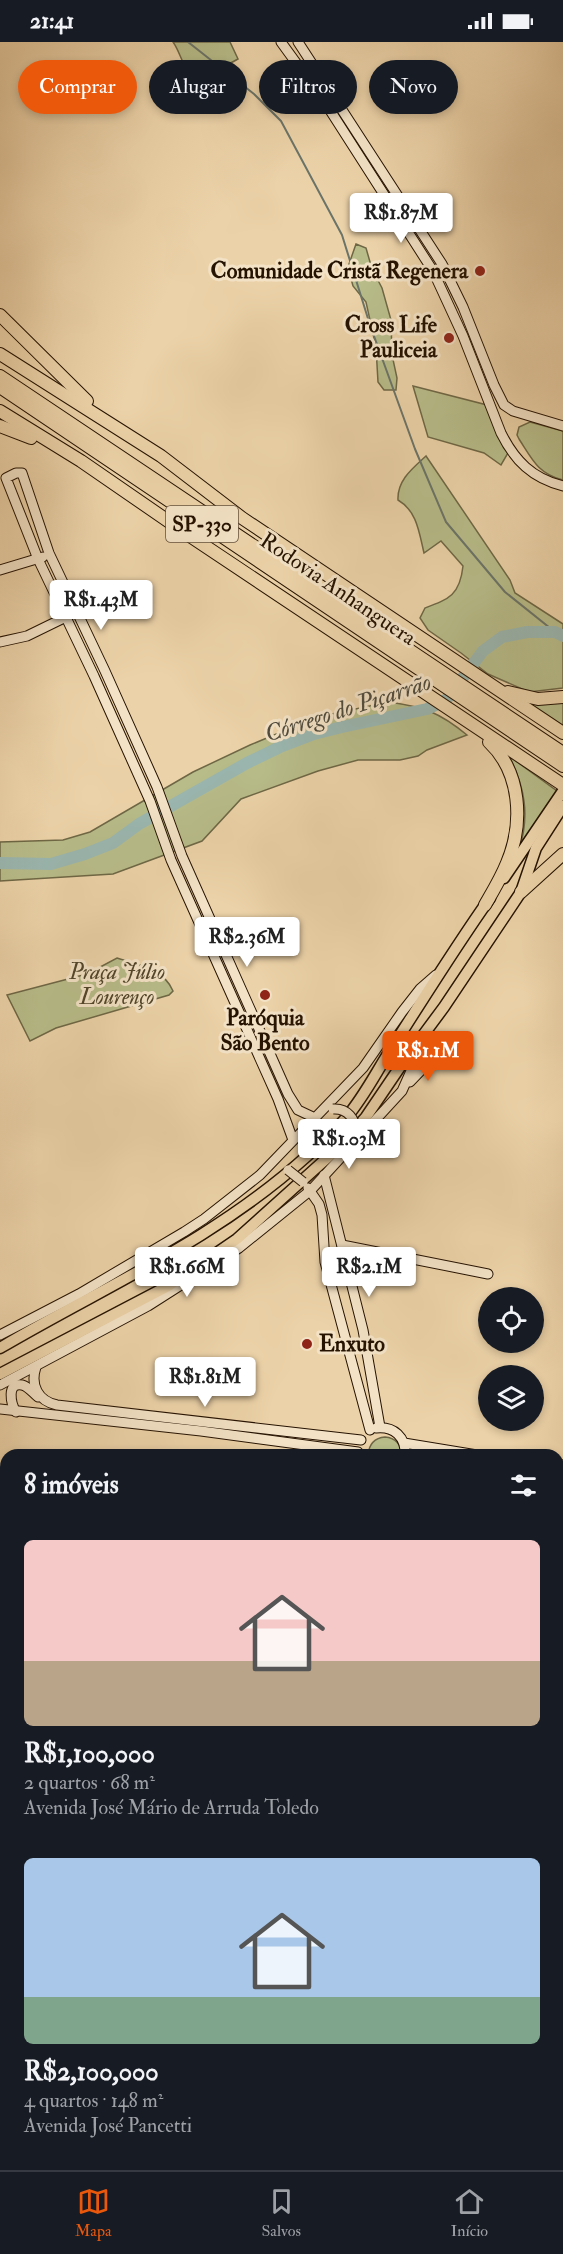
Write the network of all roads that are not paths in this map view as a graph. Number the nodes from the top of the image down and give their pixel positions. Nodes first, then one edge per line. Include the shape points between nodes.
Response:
1 (281, 42) edge
2 (298, 42) edge
3 (0, 315) edge
4 (0, 354) edge
5 (0, 376) edge
6 (0, 387) edge
7 (0, 401) edge
8 (0, 411) edge
9 (0, 426) edge
10 (563, 426) edge
11 (124, 433) junction
12 (81, 461) junction
13 (563, 486) edge
14 (49, 553) junction
15 (38, 559) junction
16 (0, 570) edge
17 (77, 612) junction
18 (66, 617) junction
19 (0, 642) edge
20 (408, 655) junction
21 (478, 677) junction
22 (563, 697) edge
23 (470, 724) junction
24 (563, 733) edge
25 (560, 757) edge
26 (563, 785) edge
27 (563, 791) edge
28 (563, 806) edge
29 (563, 854) edge
30 (521, 892) junction
31 (486, 905) junction
32 (443, 968) junction
33 (444, 1007) junction
34 (435, 1056) dead end
35 (402, 1091) junction
36 (315, 1118) junction
37 (290, 1143) junction
38 (354, 1146) junction
39 (324, 1175) junction
40 (311, 1190) junction
41 (342, 1245) junction
42 (488, 1274) dead end
43 (0, 1335) edge
44 (0, 1348) edge
45 (36, 1367) junction
46 (0, 1374) edge
47 (0, 1385) edge
48 (40, 1397) junction
49 (0, 1409) edge
50 (16, 1412) junction
51 (380, 1427) junction
52 (370, 1430) junction
53 (361, 1440) junction
54 (404, 1443) junction
55 (329, 1449) edge
56 (359, 1449) edge
57 (405, 1449) edge
58 (440, 1449) edge

1 - 13 street via 433,271 511,452 545,482
2 - 10 street via 442,264 499,398 513,411
3 - 11 highway
4 - 11 highway
5 - 20 highway, Rodovia Anhanguera / SP-330
6 - 20 highway, Rodovia Anhanguera / SP-330
7 - 12 highway via 51,435
8 - 12 highway
9 - 12 highway
11 - 21 highway via 242,518
12 - 23 highway
14 - 15 street
14 - 15 street via 22,473 6,477
14 - 17 street
15 - 16 street
15 - 18 street
17 - 18 street
17 - 36 street via 288,1094 298,1110
18 - 19 street via 27,636
18 - 37 street via 278,1099
20 - 25 highway, Rodovia Anhanguera / SP-330
21 - 22 highway via 524,697
21 - 24 highway
23 - 26 highway
23 - 31 highway via 505,762 514,784 517,810 510,857
27 - 31 main road
28 - 30 main road via 536,848
29 - 30 highway
30 - 33 main road
31 - 32 main road
32 - 36 street via 420,989 363,1068
32 - 44 main road via 365,1095 344,1121 284,1176 204,1235
33 - 35 street
33 - 46 main road via 366,1117 309,1176 237,1239 170,1285
34 - 35 street
35 - 38 street
36 - 37 street
36 - 38 street, bridge via 340,1108 350,1114 356,1125
37 - 40 street, bridge via 284,1154 288,1170
37 - 43 street via 260,1175 204,1219 117,1272
38 - 39 street
39 - 40 street
39 - 41 street
40 - 45 street via 239,1248 130,1317
40 - 52 street via 322,1215 325,1262
41 - 42 street
41 - 51 street via 363,1330
45 - 47 street
45 - 48 street via 34,1378
48 - 50 street via 17,1385 10,1396
48 - 53 street via 57,1405
49 - 50 street
50 - 55 street
51 - 52 street
51 - 54 street via 395,1431
52 - 53 street
53 - 56 street
54 - 57 street
54 - 58 street

